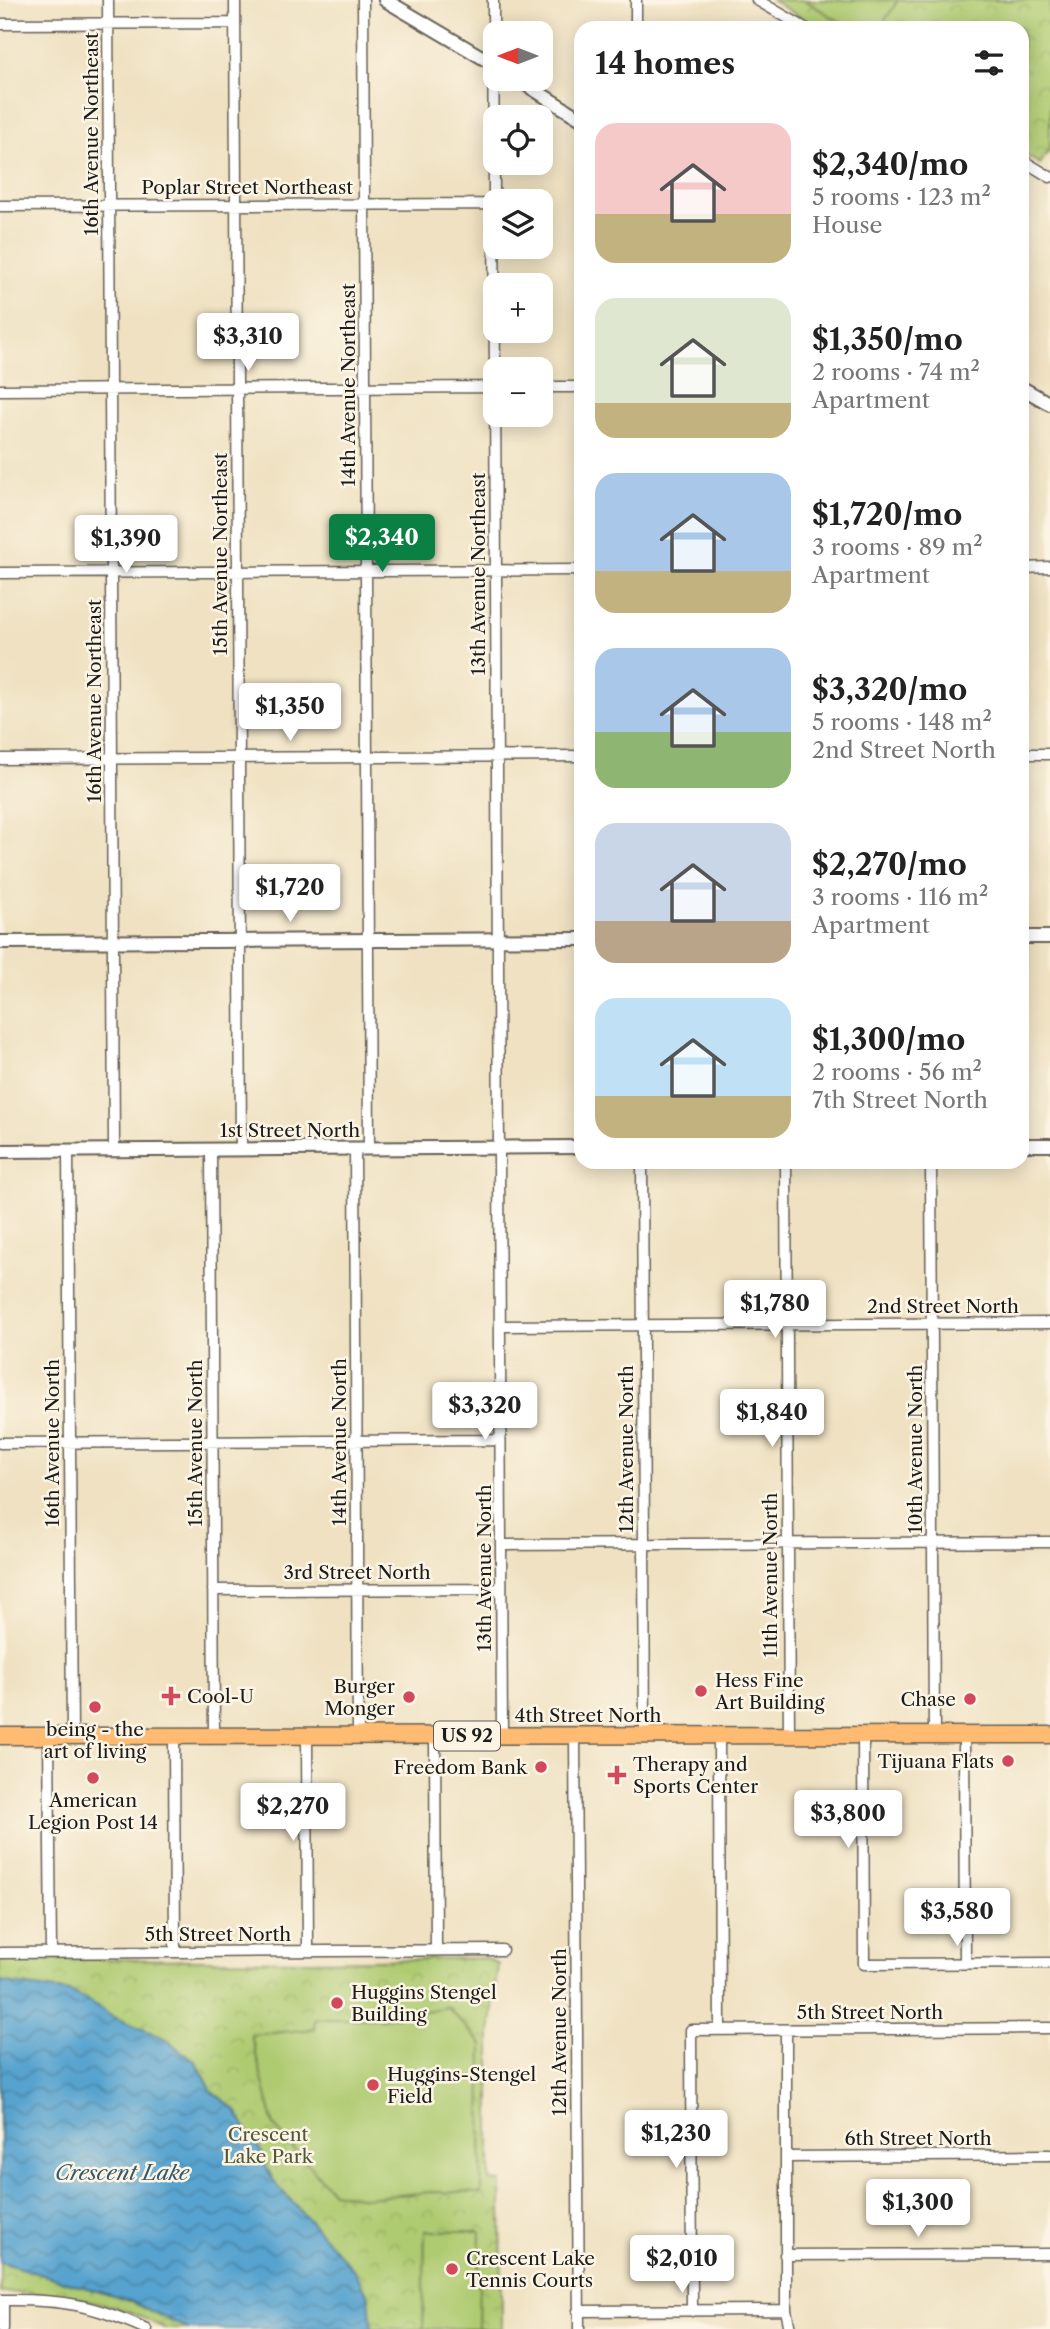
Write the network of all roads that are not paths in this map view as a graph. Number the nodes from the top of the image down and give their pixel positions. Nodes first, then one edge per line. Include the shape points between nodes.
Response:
1 (108, 0) edge
2 (235, 0) edge
3 (363, 0) edge
4 (385, 0) edge
5 (493, 0) edge
6 (636, 0) edge
7 (757, 0) edge
8 (779, 14) junction
9 (493, 21) edge
10 (636, 21) edge
11 (779, 21) edge
12 (792, 21) edge
13 (108, 23) junction
14 (235, 23) junction
15 (0, 24) edge
16 (483, 58) edge
17 (494, 91) edge
18 (536, 91) edge
19 (574, 115) edge
20 (1029, 164) edge
21 (1050, 177) edge
22 (494, 189) edge
23 (364, 204) junction
24 (483, 204) edge
25 (236, 205) junction
26 (0, 206) edge
27 (109, 206) junction
28 (494, 259) edge
29 (495, 357) edge
30 (483, 387) edge
31 (553, 387) edge
32 (574, 387) edge
33 (365, 388) junction
34 (237, 389) junction
35 (0, 390) edge
36 (110, 390) junction
37 (1029, 392) edge
38 (1050, 404) edge
39 (495, 427) edge
40 (1050, 567) edge
41 (1029, 568) edge
42 (496, 570) junction
43 (574, 570) edge
44 (366, 571) junction
45 (238, 572) junction
46 (0, 573) edge
47 (111, 573) junction
48 (1029, 754) edge
49 (1050, 754) edge
50 (574, 756) edge
51 (367, 757) junction
52 (497, 757) junction
53 (239, 758) junction
54 (112, 759) junction
55 (0, 760) edge
56 (1029, 937) edge
57 (1050, 937) edge
58 (574, 939) edge
59 (368, 940) junction
60 (498, 940) junction
61 (240, 941) junction
62 (0, 942) edge
63 (113, 942) junction
64 (1029, 1145) edge
65 (1050, 1145) edge
66 (574, 1147) edge
67 (499, 1148) junction
68 (241, 1149) junction
69 (355, 1149) junction
70 (369, 1149) junction
71 (68, 1150) junction
72 (114, 1150) junction
73 (211, 1150) junction
74 (0, 1151) edge
75 (642, 1169) edge
76 (786, 1169) edge
77 (931, 1169) edge
78 (1050, 1323) edge
79 (786, 1324) junction
80 (931, 1324) junction
81 (643, 1325) junction
82 (500, 1326) junction
83 (500, 1440) junction
84 (356, 1441) junction
85 (70, 1442) junction
86 (213, 1442) junction
87 (0, 1443) edge
88 (933, 1542) junction
89 (1050, 1542) edge
90 (788, 1543) junction
91 (644, 1544) junction
92 (501, 1545) junction
93 (501, 1589) junction
94 (214, 1590) junction
95 (357, 1590) junction
96 (934, 1735) junction
97 (964, 1735) junction
98 (1050, 1735) edge
99 (0, 1736) edge
100 (49, 1736) junction
101 (72, 1736) junction
102 (174, 1736) junction
103 (214, 1736) junction
104 (307, 1736) junction
105 (358, 1736) junction
106 (435, 1736) junction
107 (502, 1736) junction
108 (575, 1736) junction
109 (645, 1736) junction
110 (719, 1736) junction
111 (789, 1736) junction
112 (863, 1736) junction
113 (436, 1950) junction
114 (502, 1950) dead end
115 (308, 1951) junction
116 (0, 1952) edge
117 (51, 1952) junction
118 (176, 1952) junction
119 (965, 1963) junction
120 (1050, 1963) edge
121 (1050, 2028) edge
122 (720, 2030) junction
123 (786, 2030) junction
124 (1050, 2155) edge
125 (786, 2157) junction
126 (1050, 2253) edge
127 (785, 2255) junction
128 (1, 2300) edge
129 (786, 2310) junction
130 (579, 2311) junction
131 (692, 2311) junction
132 (3, 2329) edge
133 (146, 2329) edge
134 (579, 2329) edge
135 (790, 2329) edge

1 - 13 street, 16th Avenue Northeast
2 - 14 street, 15th Avenue Northeast
3 - 23 street, 14th Avenue Northeast
4 - 16 street
5 - 9 street, 13th Avenue Northeast
6 - 10 street
7 - 8 street
8 - 11 street
8 - 12 street
13 - 14 street
13 - 15 street
13 - 27 street, 16th Avenue Northeast
14 - 25 street, 15th Avenue Northeast
17 - 22 street, 13th Avenue Northeast
18 - 19 street
20 - 21 street
23 - 24 street, Poplar Street Northeast
23 - 25 street, Poplar Street Northeast
23 - 33 street, 14th Avenue Northeast
25 - 27 street, Poplar Street Northeast
25 - 34 street, 15th Avenue Northeast
26 - 27 street, Poplar Street Northeast
27 - 36 street, 16th Avenue Northeast
28 - 29 street, 13th Avenue Northeast
30 - 33 street
31 - 32 street
33 - 34 street
33 - 44 street, 14th Avenue Northeast
34 - 36 street
34 - 45 street, 15th Avenue Northeast
35 - 36 street
36 - 47 street, 16th Avenue Northeast
37 - 38 street
39 - 42 street, 13th Avenue Northeast
40 - 41 street
42 - 43 street
42 - 44 street
42 - 52 street, 13th Avenue Northeast
44 - 45 street
44 - 51 street, 14th Avenue Northeast
45 - 47 street
45 - 53 street, 15th Avenue Northeast
46 - 47 street
47 - 54 street, 16th Avenue Northeast
48 - 49 street
50 - 52 street
51 - 52 street
51 - 53 street
51 - 59 street, 14th Avenue Northeast
52 - 60 street, 13th Avenue Northeast
53 - 54 street
53 - 61 street, 15th Avenue Northeast
54 - 55 street
54 - 63 street, 16th Avenue Northeast
56 - 57 street
58 - 60 street
59 - 60 street
59 - 61 street
59 - 70 street, 14th Avenue Northeast
60 - 67 street, 13th Avenue Northeast
61 - 63 street
61 - 68 street, 15th Avenue Northeast
62 - 63 street
63 - 72 street, 16th Avenue Northeast
64 - 65 street
66 - 67 street, 1st Street North
67 - 70 street, 1st Street North
67 - 82 street, 13th Avenue North
68 - 69 street, 1st Street North
68 - 73 street, 1st Street North
69 - 70 street, 1st Street North
69 - 84 street, 14th Avenue North
71 - 72 street, 1st Street North
71 - 74 street, 1st Street North
71 - 85 street, 16th Avenue North
72 - 73 street, 1st Street North
73 - 86 street, 15th Avenue North
75 - 81 street, 12th Avenue North
76 - 79 street, 11th Avenue North
77 - 80 street, 10th Avenue North
78 - 80 street, 2nd Street North
79 - 80 street, 2nd Street North
79 - 81 street, 2nd Street North
79 - 90 street, 11th Avenue North
80 - 88 street, 10th Avenue North
81 - 82 street, 2nd Street North
81 - 91 street, 12th Avenue North
82 - 83 street, 13th Avenue North
83 - 84 street
83 - 92 street, 13th Avenue North
84 - 86 street
84 - 95 street, 14th Avenue North
85 - 86 street
85 - 87 street
85 - 101 street, 16th Avenue North
86 - 94 street, 15th Avenue North
88 - 89 street
88 - 90 street
88 - 96 street, 10th Avenue North
90 - 91 street
90 - 111 street, 11th Avenue North
91 - 92 street
91 - 109 street, 12th Avenue North
92 - 93 street, 13th Avenue North
93 - 95 street, 3rd Street North
93 - 107 street, 13th Avenue North
94 - 95 street, 3rd Street North
94 - 103 street, 15th Avenue North
95 - 105 street, 14th Avenue North
96 - 97 main road, 4th Street North / US 92
96 - 112 main road, 4th Street North / US 92
97 - 98 main road, 4th Street North / US 92
97 - 119 street
99 - 100 main road, 4th Street North / US 92
100 - 101 main road, 4th Street North / US 92
100 - 117 street
101 - 102 main road, 4th Street North / US 92
102 - 103 main road, 4th Street North / US 92
102 - 118 street
103 - 104 main road, 4th Street North / US 92
104 - 105 main road, 4th Street North / US 92
104 - 115 street
105 - 106 main road, 4th Street North / US 92
106 - 107 main road, 4th Street North / US 92
106 - 113 street
107 - 108 main road, 4th Street North / US 92
108 - 109 main road, 4th Street North / US 92
108 - 130 street, 12th Avenue North
109 - 110 main road, 4th Street North / US 92
110 - 111 main road, 4th Street North / US 92
110 - 122 street
111 - 112 main road, 4th Street North / US 92
112 - 119 street via 864,1964
113 - 114 street, 5th Street North
113 - 115 street, 5th Street North
115 - 118 street, 5th Street North
116 - 117 street, 5th Street North
117 - 118 street, 5th Street North
119 - 120 street
121 - 123 street, 5th Street North
122 - 123 street, 5th Street North
122 - 131 street, 5th Street North via 691,2030
123 - 125 street
124 - 125 street, 6th Street North
125 - 127 street
126 - 127 street
127 - 129 street
128 - 132 street
128 - 133 street via 62,2300 108,2312
129 - 131 street
129 - 135 street
130 - 131 street
130 - 134 street, 12th Avenue North

